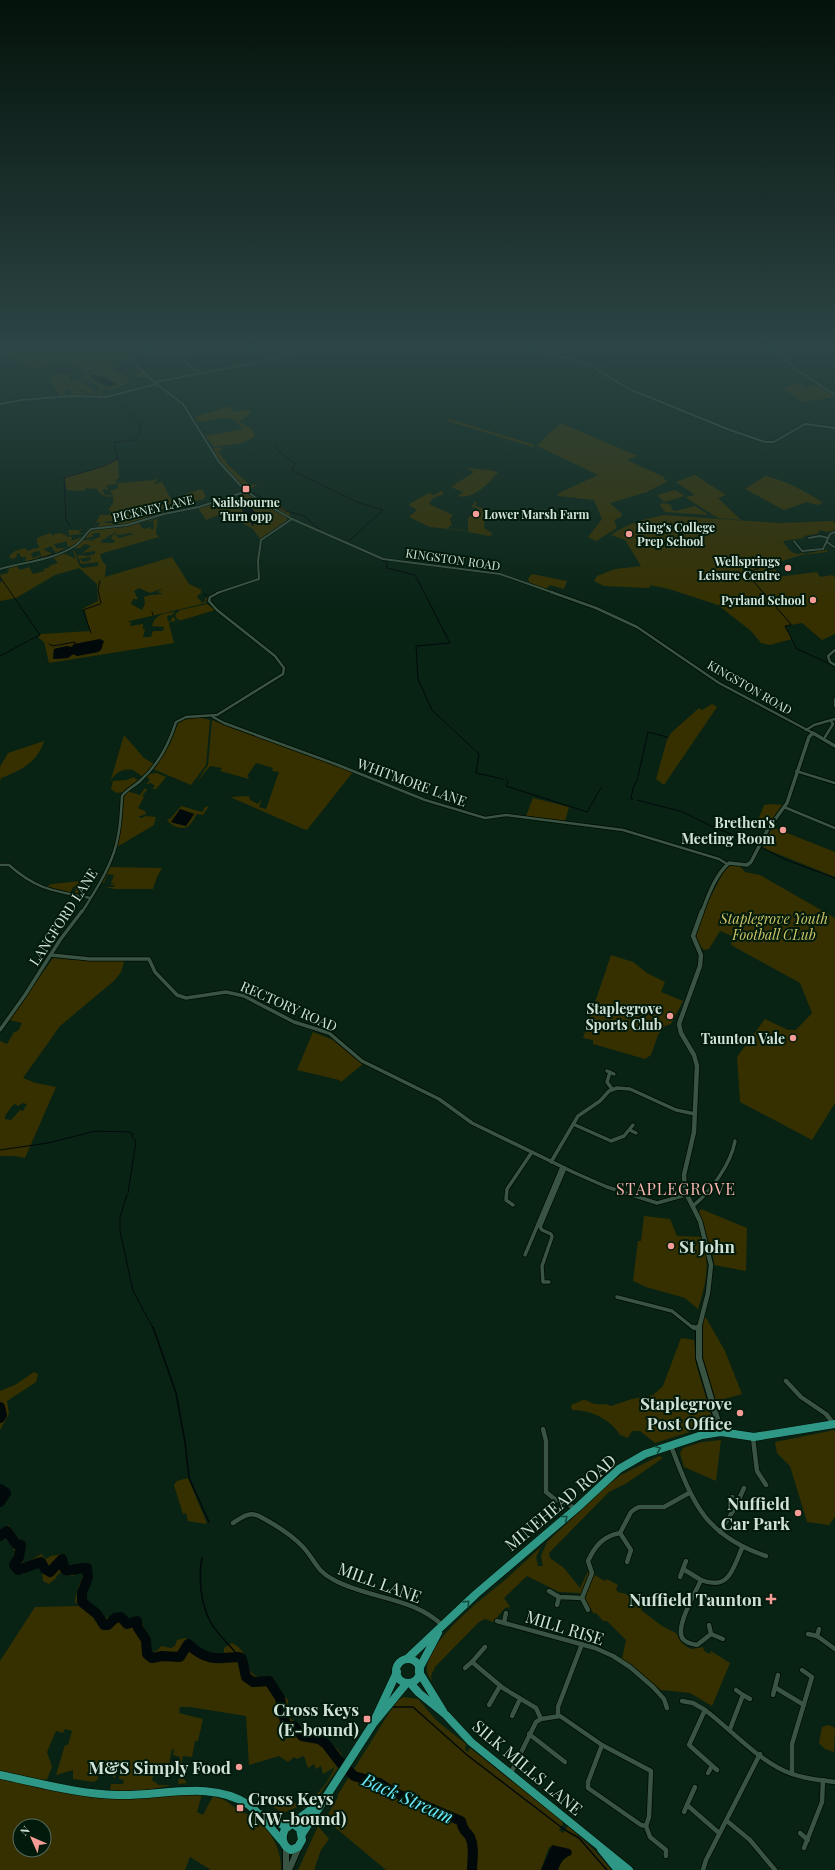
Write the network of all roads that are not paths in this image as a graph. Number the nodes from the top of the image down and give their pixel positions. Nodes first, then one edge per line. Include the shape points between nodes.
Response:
1 (201, 435) edge
2 (747, 435) edge
3 (786, 435) edge
4 (247, 491) junction
5 (292, 519) junction
6 (835, 532) edge
7 (810, 538) dead end
8 (828, 538) junction
9 (794, 541) dead end
10 (827, 542) junction
11 (792, 546) dead end
12 (797, 546) junction
13 (834, 547) edge
14 (0, 570) edge
15 (832, 650) edge
16 (835, 665) edge
17 (835, 699) edge
18 (835, 706) edge
19 (213, 717) junction
20 (835, 719) edge
21 (831, 721) junction
22 (806, 730) junction
23 (813, 733) junction
24 (825, 737) dead end
25 (835, 746) edge
26 (796, 771) junction
27 (835, 784) edge
28 (784, 807) junction
29 (835, 828) edge
30 (727, 864) junction
31 (0, 865) edge
32 (90, 898) junction
33 (51, 955) junction
34 (0, 1030) edge
35 (610, 1072) dead end
36 (612, 1089) junction
37 (695, 1114) junction
38 (573, 1124) junction
39 (633, 1125) dead end
40 (630, 1130) junction
41 (636, 1133) dead end
42 (613, 1141) junction
43 (735, 1141) dead end
44 (614, 1146) dead end
45 (532, 1152) junction
46 (552, 1162) junction
47 (563, 1168) junction
48 (686, 1195) junction
49 (512, 1205) dead end
50 (693, 1206) junction
51 (525, 1255) dead end
52 (549, 1282) dead end
53 (617, 1297) dead end
54 (699, 1330) junction
55 (786, 1381) dead end
56 (834, 1424) edge
57 (543, 1429) dead end
58 (721, 1432) junction
59 (752, 1437) junction
60 (671, 1444) junction
61 (766, 1485) dead end
62 (744, 1488) dead end
63 (689, 1493) junction
64 (732, 1497) dead end
65 (739, 1501) junction
66 (577, 1508) junction
67 (233, 1523) dead end
68 (720, 1532) junction
69 (620, 1534) junction
70 (742, 1548) junction
71 (637, 1549) dead end
72 (631, 1550) junction
73 (766, 1556) dead end
74 (686, 1561) dead end
75 (627, 1562) dead end
76 (683, 1569) junction
77 (680, 1577) dead end
78 (701, 1580) junction
79 (549, 1591) dead end
80 (559, 1596) junction
81 (582, 1598) junction
82 (557, 1605) dead end
83 (588, 1610) dead end
84 (506, 1613) dead end
85 (497, 1620) dead end
86 (504, 1622) junction
87 (709, 1625) dead end
88 (441, 1628) junction
89 (819, 1628) dead end
90 (711, 1634) junction
91 (808, 1634) dead end
92 (817, 1636) junction
93 (723, 1639) dead end
94 (582, 1644) junction
95 (485, 1647) dead end
96 (835, 1648) edge
97 (408, 1658) junction
98 (472, 1662) junction
99 (465, 1668) dead end
100 (802, 1670) dead end
101 (397, 1671) junction
102 (419, 1671) junction
103 (778, 1675) dead end
104 (408, 1684) junction
105 (500, 1686) junction
106 (776, 1688) junction
107 (736, 1690) dead end
108 (743, 1695) junction
109 (773, 1695) dead end
110 (520, 1699) junction
111 (750, 1699) dead end
112 (682, 1701) dead end
113 (490, 1705) dead end
114 (804, 1705) junction
115 (667, 1708) dead end
116 (705, 1710) junction
117 (446, 1715) junction
118 (512, 1716) dead end
119 (558, 1716) junction
120 (541, 1719) junction
121 (375, 1721) junction
122 (730, 1729) junction
123 (529, 1734) junction
124 (602, 1744) junction
125 (760, 1754) junction
126 (565, 1762) dead end
127 (712, 1766) junction
128 (717, 1770) dead end
129 (708, 1773) dead end
130 (792, 1773) junction
131 (511, 1774) junction
132 (0, 1775) edge
133 (823, 1780) junction
134 (835, 1782) edge
135 (695, 1787) dead end
136 (322, 1801) junction
137 (687, 1805) junction
138 (684, 1812) dead end
139 (260, 1814) junction
140 (727, 1821) junction
141 (290, 1826) junction
142 (646, 1826) junction
143 (719, 1833) junction
144 (800, 1833) dead end
145 (302, 1834) junction
146 (594, 1840) junction
147 (808, 1840) junction
148 (284, 1844) junction
149 (299, 1845) junction
150 (804, 1848) dead end
151 (666, 1856) dead end
152 (286, 1870) edge
153 (289, 1870) edge
154 (618, 1870) edge
155 (629, 1870) edge
156 (703, 1870) edge
157 (775, 1870) edge

1 - 4 street, KINGSTON ROAD via 218,462
2 - 3 street via 768,442 774,442
4 - 5 street, KINGSTON ROAD
4 - 14 street, PICKNEY LANE via 126,525 91,529 79,543 70,548 45,558
5 - 19 street via 261,540 258,579 214,594 209,601 276,656 283,665 284,672
5 - 22 street, KINGSTON ROAD via 383,559 500,574 596,608 637,627 719,683
6 - 8 street
7 - 8 street
8 - 10 street
9 - 12 street
10 - 12 street via 824,549 802,551
10 - 13 street
11 - 12 street
15 - 16 street via 828,658
17 - 18 street
19 - 30 street, WHITMORE LANE via 418,797 485,818 506,815 626,831 719,859
19 - 32 street, LANGFORD LANE via 191,716 177,720 167,746 155,764 123,794 114,852
20 - 21 street
21 - 22 street
21 - 24 street via 833,724
22 - 23 street, KINGSTON ROAD
23 - 25 street, KINGSTON ROAD
23 - 26 street via 806,742
26 - 27 street
26 - 28 street
28 - 29 street
28 - 30 street via 768,829 751,862 743,865
30 - 37 street via 723,867 703,908 693,934 693,940 701,955 700,966 679,1024 696,1062
31 - 32 street via 9,865 25,879 44,888
32 - 33 street, LANGFORD LANE
33 - 34 street, LANGFORD LANE
33 - 45 street, RECTORY ROAD via 90,960 146,958 158,976 181,998 226,992 244,996 294,1022 329,1033 369,1064 432,1094 472,1124
35 - 36 street via 607,1082
36 - 37 street via 625,1088 676,1110
36 - 38 street via 600,1101 580,1114
37 - 48 street via 684,1180
38 - 42 street via 605,1140
38 - 46 street
39 - 40 street
40 - 41 street
40 - 42 street
42 - 44 street
43 - 50 street via 734,1150 716,1178 704,1196
45 - 46 street, RECTORY ROAD
45 - 49 street via 507,1189 506,1200
46 - 47 street, RECTORY ROAD
47 - 48 street, RECTORY ROAD via 650,1202 663,1202
47 - 51 street
47 - 52 street via 540,1227 552,1237 542,1266 543,1282
48 - 50 street
50 - 54 street via 700,1221 711,1265 708,1293
53 - 54 street via 672,1311
54 - 58 street via 699,1358
55 - 56 street via 797,1394 826,1413
56 - 59 main road, MINEHEAD ROAD
57 - 66 street via 546,1441 546,1492 549,1496
58 - 59 main road, MINEHEAD ROAD
58 - 60 main road, MINEHEAD ROAD
59 - 61 street via 757,1471
60 - 63 street
66 -> 60 main road, MINEHEAD ROAD via 619,1469 645,1454
62 - 65 street
63 - 68 street via 703,1516
63 - 69 street via 664,1507 635,1509
64 - 65 street
65 - 68 street
88 -> 66 main road, MINEHEAD ROAD via 476,1594
67 - 88 street, MILL LANE via 247,1515 256,1514 303,1548 322,1574 356,1590 416,1608 437,1618
68 - 70 street
69 - 72 street
69 - 81 street via 604,1538 591,1553 588,1561 592,1573
70 - 73 street
70 - 78 street via 722,1582 717,1584
71 - 72 street
72 - 75 street
74 - 76 street
76 - 77 street
76 - 78 street
78 - 90 street via 682,1616 680,1629 682,1637 692,1645 697,1645
79 - 80 street
80 - 81 street
80 - 82 street
81 - 83 street
84 - 86 street, MILL RISE
85 - 86 street, MILL RISE
86 - 94 street, MILL RISE
87 - 90 street
88 - 97 main road, MINEHEAD ROAD
88 - 102 main road, MINEHEAD ROAD
89 - 92 street
90 - 93 street
91 - 92 street
92 - 96 street
94 - 115 street, MILL RISE via 613,1656 630,1667 664,1699
94 - 119 street via 558,1707
95 - 98 street
97 - 101 main road via 400,1662
97 - 102 main road via 415,1661
98 - 99 street
98 - 105 street
100 - 114 street via 812,1677
101 - 104 main road via 399,1679
101 - 121 main road
102 - 104 main road via 417,1680
102 - 117 main road, SILK MILLS LANE
103 - 106 street
104 - 117 main road, SILK MILLS LANE
104 - 121 main road
105 - 110 street
105 - 113 street
106 - 109 street
106 - 114 street
107 - 108 street
108 - 111 street
108 - 122 street
110 - 118 street
110 - 120 street via 536,1708
112 - 116 street via 693,1703
114 - 130 street via 792,1744
116 - 122 street
116 - 127 street via 689,1745
117 - 131 main road, SILK MILLS LANE via 471,1742
119 - 120 street
119 - 124 street
120 - 123 street via 536,1722
121 - 136 main road
122 - 125 street
123 - 126 street
123 - 131 street
124 - 142 street via 651,1771 649,1817
124 - 142 street via 588,1788
125 - 130 street via 776,1766
125 - 140 street
127 - 128 street
127 - 129 street
130 - 133 street
131 - 146 main road, SILK MILLS LANE
132 - 139 main road via 60,1788 118,1795 208,1792 242,1801
133 - 134 street
133 - 147 street via 822,1802
135 - 137 street
136 - 141 main road
136 - 145 main road
137 - 138 street
137 - 143 street
139 - 141 main road
139 - 148 main road
140 - 143 street
140 - 157 street via 750,1840
141 - 145 main road via 299,1827
141 - 148 main road via 283,1833
142 - 151 street via 650,1837 666,1850
143 - 156 street
144 - 147 street
145 - 149 main road
146 - 154 main road, SILK MILLS LANE
146 - 155 main road, SILK MILLS LANE
147 - 150 street
148 - 149 main road via 293,1850
148 - 152 main road
149 - 153 main road

